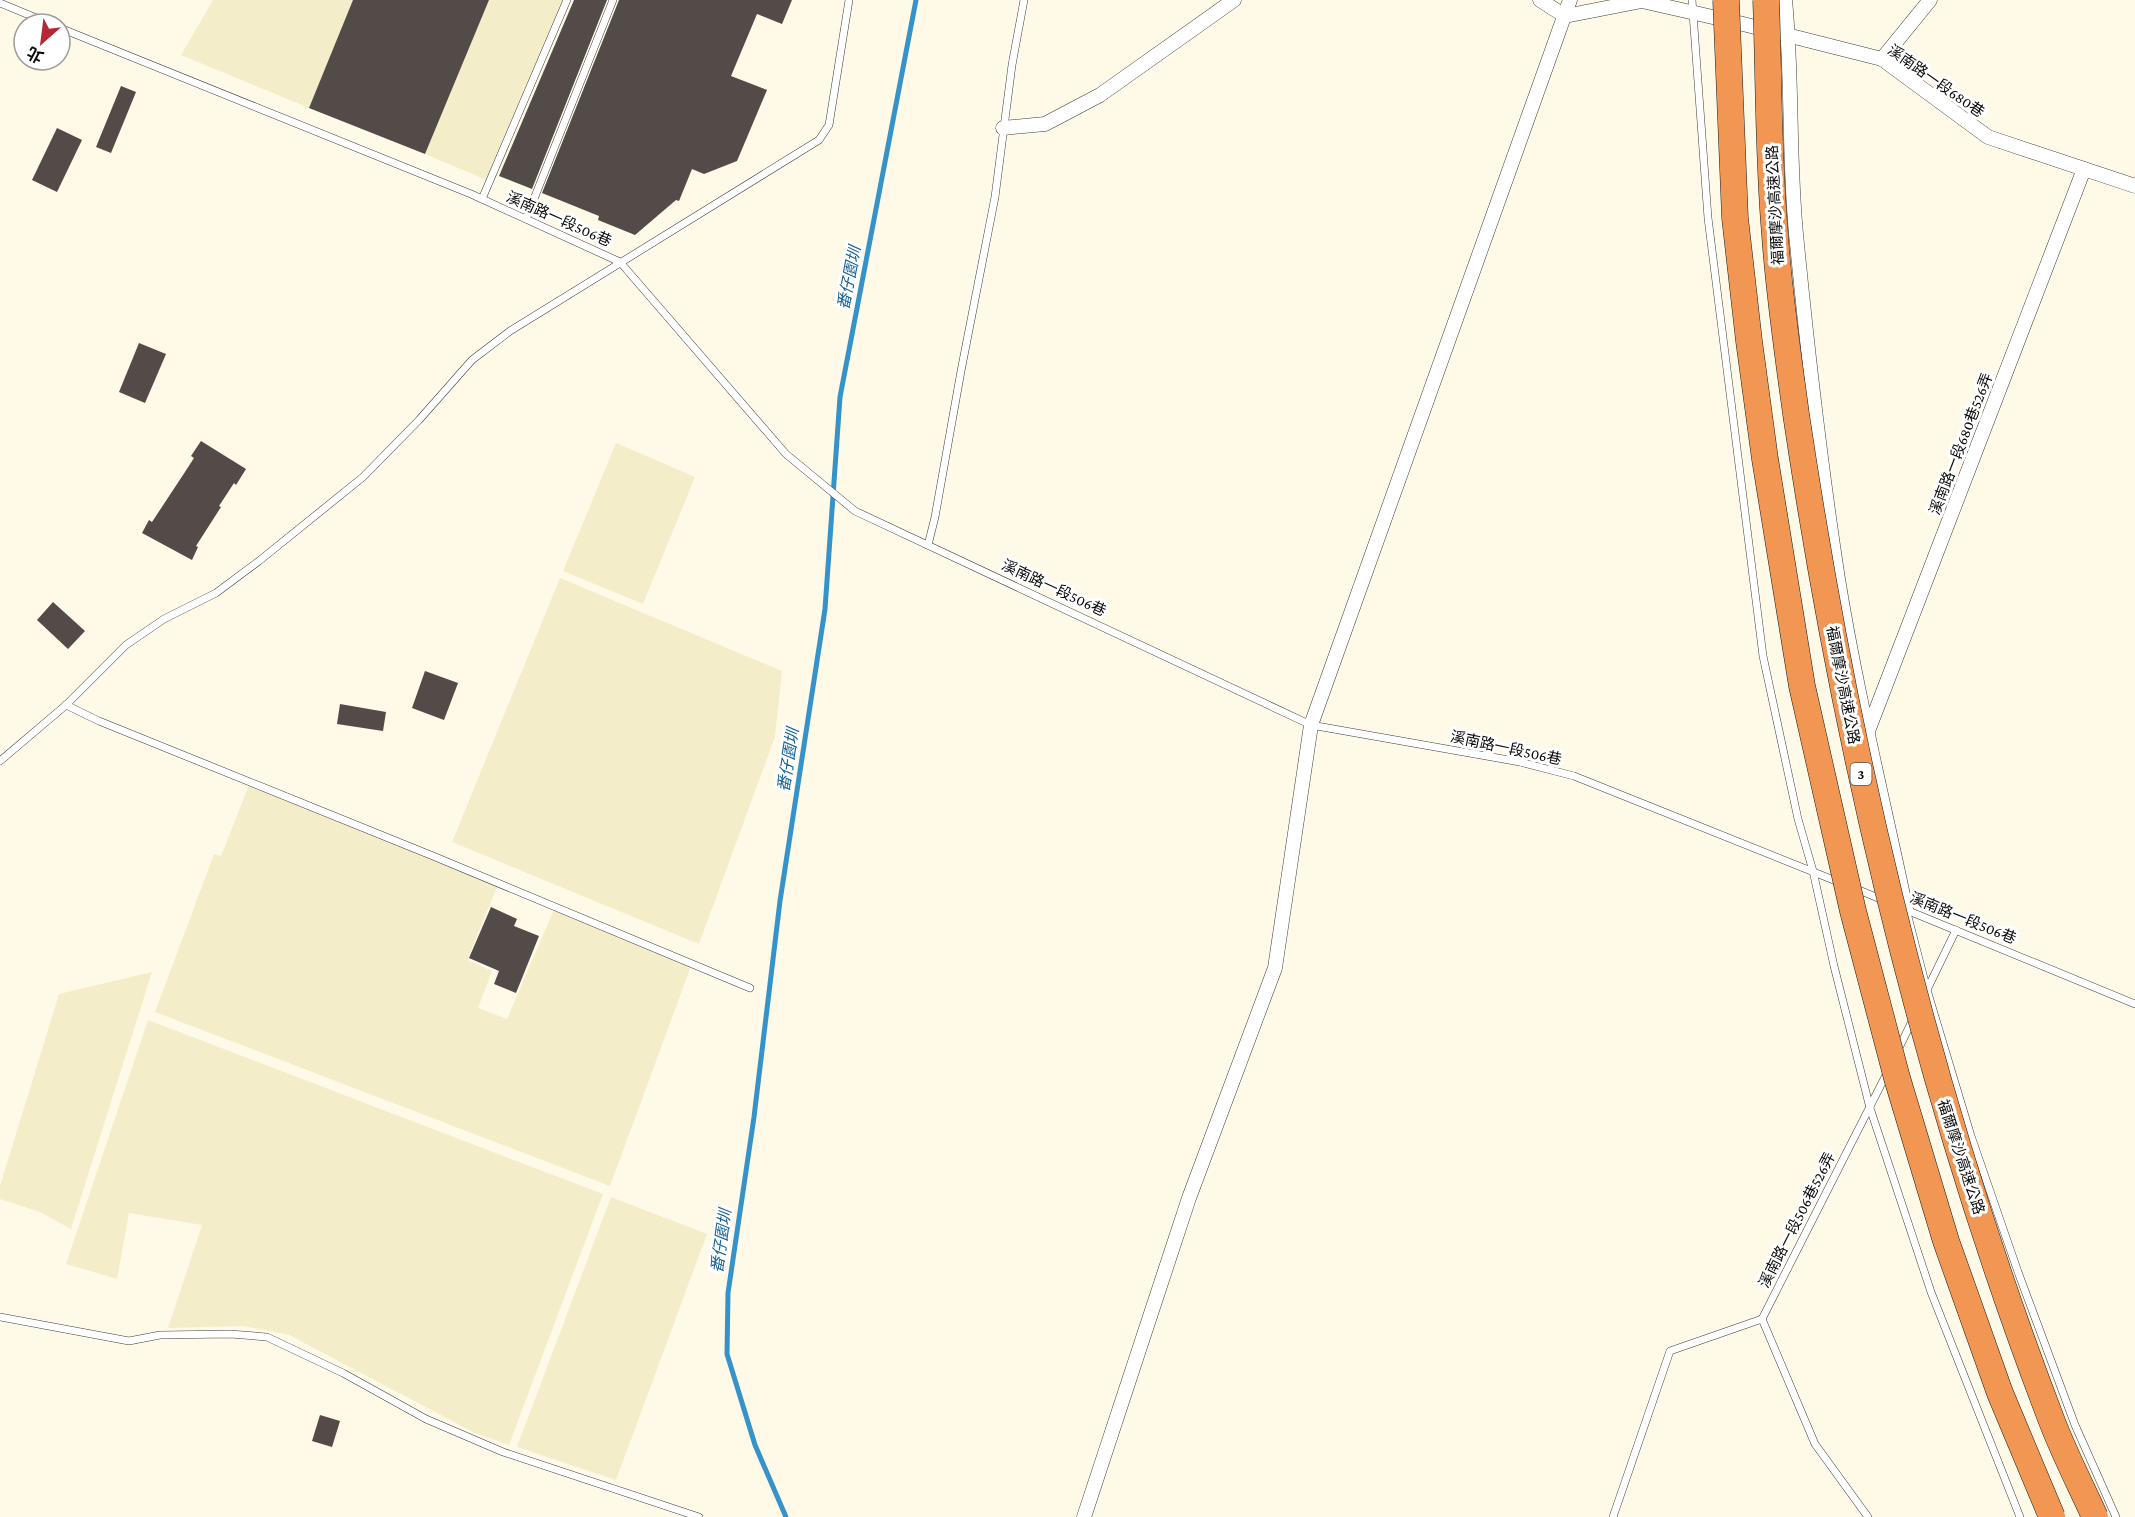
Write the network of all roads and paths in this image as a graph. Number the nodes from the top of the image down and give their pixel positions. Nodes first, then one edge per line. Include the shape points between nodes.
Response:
1 (567, 0) edge
2 (613, 0) edge
3 (849, 0) edge
4 (1024, 0) edge
5 (1234, 0) edge
6 (1540, 0) edge
7 (1570, 0) edge
8 (1726, 0) edge
9 (1766, 0) edge
10 (1785, 0) edge
11 (1930, 0) edge
12 (0, 3) edge
13 (1692, 6) edge
14 (22, 12) edge
15 (1565, 16) junction
16 (72, 33) edge
17 (1789, 36) junction
18 (1882, 59) junction
19 (1004, 128) junction
20 (2084, 169) junction
21 (2135, 186) edge
22 (482, 199) junction
23 (526, 219) junction
24 (620, 262) junction
25 (928, 545) junction
26 (66, 705) junction
27 (1311, 724) junction
28 (1868, 731) junction
29 (0, 760) edge
30 (1813, 871) junction
31 (1906, 909) junction
32 (1956, 930) junction
33 (750, 988) dead end
34 (1927, 990) junction
35 (2135, 1004) edge
36 (1870, 1108) junction
37 (0, 1317) edge
38 (1762, 1319) junction
39 (699, 1517) edge
40 (1084, 1517) edge
41 (1613, 1517) edge
42 (1868, 1517) edge
43 (2020, 1517) edge
44 (2052, 1517) edge
45 (2095, 1517) edge
46 (2116, 1517) edge

1 - 22 lane
2 - 23 lane
3 - 24 lane via 829,125 819,140
4 - 19 lane
5 - 19 street via 1100,95 1045,124
6 - 15 street
7 - 15 street
8 - 44 highway, bridge via 1735,218 1749,341 1802,686 1853,911 1946,1241 2000,1393
9 - 45 highway, 福爾摩沙高速公路 / 3, bridge via 1774,234 1787,351 1836,658 1876,844 1944,1107 2054,1427
10 - 17 street
11 - 18 street
12 - 14 lane
13 - 15 street, 溪南路一段680巷 via 1642,2
13 - 17 street, 溪南路一段680巷
13 - 30 lane via 1708,218 1763,656
15 - 27 street
16 - 22 lane, 溪南路一段506巷
17 - 18 street, 溪南路一段680巷
17 - 28 street via 1792,187 1816,417 1839,580
18 - 20 street, 溪南路一段680巷 via 1988,137
19 - 25 lane via 996,197
20 - 21 street, 溪南路一段680巷
20 - 28 street, 溪南路一段680巷526弄
22 - 23 lane, 溪南路一段506巷
23 - 24 lane, 溪南路一段506巷
24 - 25 lane, 溪南路一段506巷 via 786,454 855,511
24 - 26 lane via 510,331 472,360 363,477 216,593 164,619 126,645
25 - 27 lane, 溪南路一段506巷
26 - 29 lane
26 - 33 lane
27 - 30 lane, 溪南路一段506巷 via 1520,762 1574,776
27 - 40 street via 1275,968 1189,1198
28 - 31 street
30 - 31 lane, 溪南路一段506巷
30 - 36 lane
31 - 32 lane, 溪南路一段506巷
31 - 34 lane
32 - 34 lane, 溪南路一段506巷526弄
32 - 35 lane, 溪南路一段506巷
34 - 36 lane, 溪南路一段506巷526弄
34 - 46 lane via 2018,1272 2075,1425
36 - 38 lane, 溪南路一段506巷526弄
36 - 43 lane via 1931,1292
37 - 39 lane via 129,1341 160,1335 267,1337 343,1372 426,1419 503,1452
38 - 41 lane via 1670,1351
38 - 42 lane via 1815,1444

